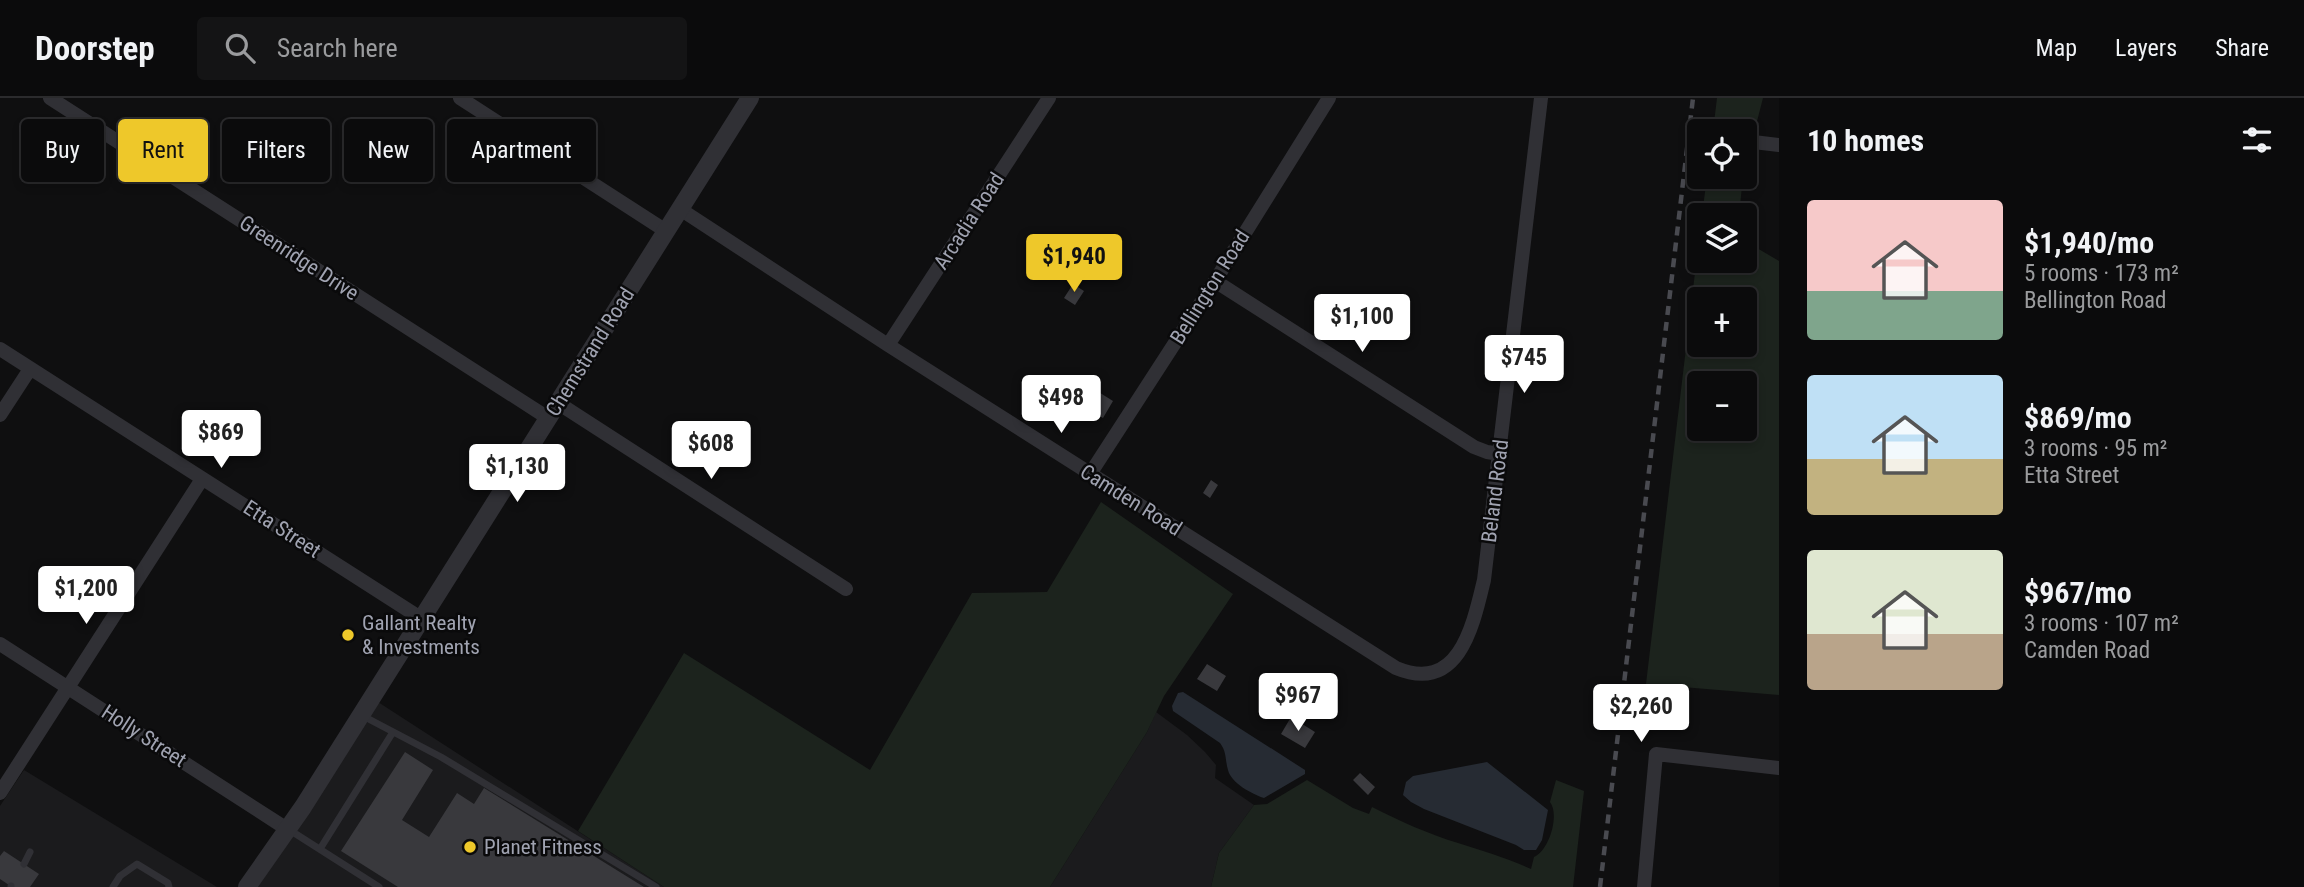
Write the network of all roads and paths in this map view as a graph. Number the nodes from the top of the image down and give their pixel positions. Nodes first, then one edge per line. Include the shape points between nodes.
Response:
1 (50, 98) edge
2 (460, 98) edge
3 (750, 98) edge
4 (1049, 98) edge
5 (1329, 98) edge
6 (1541, 98) edge
7 (1757, 142) edge
8 (1779, 145) edge
9 (680, 209) junction
10 (666, 231) junction
11 (1215, 281) junction
12 (888, 345) junction
13 (0, 349) edge
14 (30, 369) junction
15 (553, 411) junction
16 (0, 415) edge
17 (1500, 454) junction
18 (1090, 474) junction
19 (202, 479) junction
20 (846, 589) dead end
21 (422, 619) junction
22 (0, 644) edge
23 (1447, 666) joint
24 (68, 688) junction
25 (361, 715) junction
26 (393, 732) junction
27 (1779, 768) edge
28 (0, 793) edge
29 (287, 829) junction
30 (320, 849) junction
31 (30, 852) dead end
32 (24, 864) dead end
33 (113, 887) edge
34 (169, 887) edge
35 (247, 887) edge
36 (379, 887) edge
37 (656, 887) edge
38 (1644, 887) edge

1 - 15 street, Greenridge Drive
2 - 10 street
3 - 9 street, Chemstrand Road
4 - 12 street, Arcadia Road
5 - 11 street, Bellington Road
6 - 17 street, Beland Road
7 - 8 street
9 - 10 street, Chemstrand Road
9 - 12 street, Camden Road
10 - 15 street, Chemstrand Road
11 - 17 street via 1474,447
11 - 18 street, Bellington Road
12 - 18 street, Camden Road
13 - 14 street, Etta Street
14 - 16 street
14 - 19 street, Etta Street
15 - 20 street, Greenridge Drive
15 - 21 street, Chemstrand Road
17 - 23 street, Beland Road via 1477,610 1457,657
18 - 23 street, Camden Road via 1396,668 1421,675
19 - 21 street, Etta Street
19 - 24 street
21 - 25 street, Chemstrand Road
22 - 24 street, Holly Street
24 - 28 street
24 - 29 street, Holly Street
25 - 26 lane
25 - 29 street, Chemstrand Road
26 - 30 lane
26 - 37 lane
27 - 38 street via 1656,754
29 - 30 lane
29 - 35 street, Chemstrand Road
30 - 36 lane
31 - 32 lane
33 - 34 lane via 137,864

